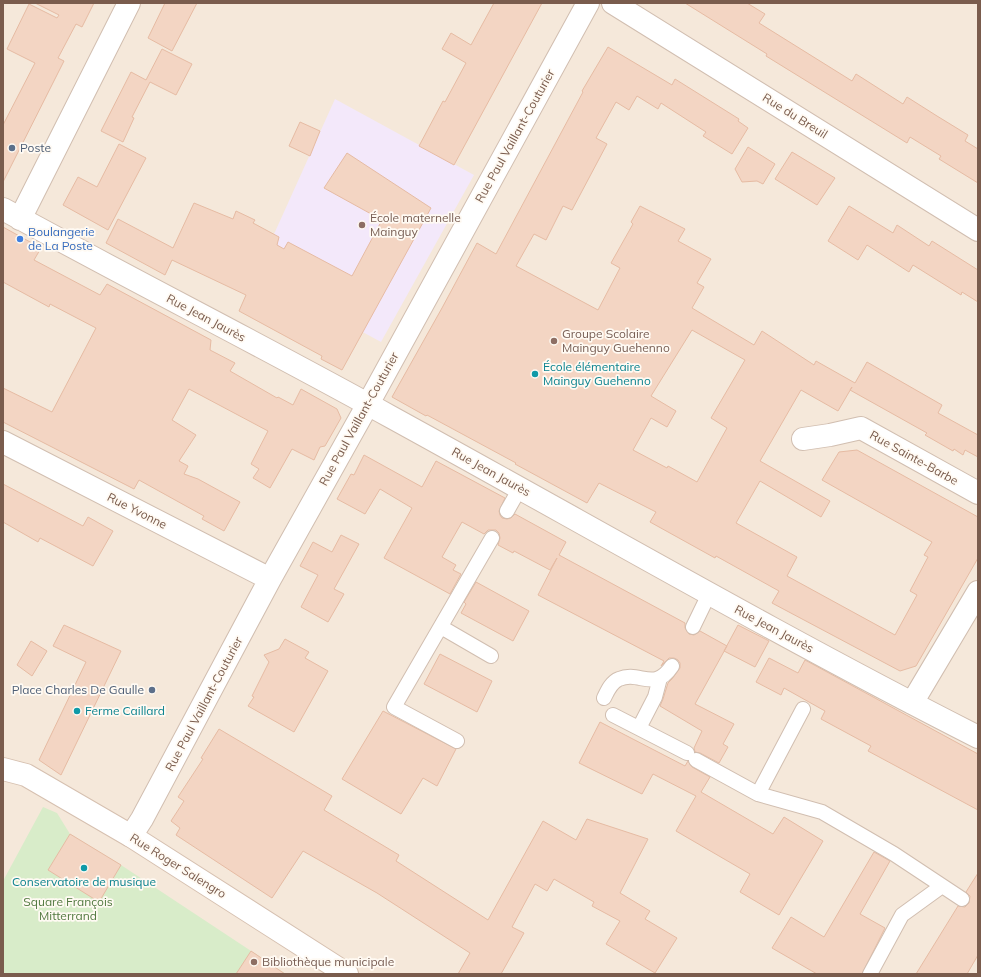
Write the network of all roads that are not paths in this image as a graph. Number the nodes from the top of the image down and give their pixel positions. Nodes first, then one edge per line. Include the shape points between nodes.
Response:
1 (129, 3) edge
2 (588, 3) edge
3 (612, 3) edge
4 (12, 214) edge
5 (978, 230) edge
6 (368, 404) junction
7 (803, 439) dead end
8 (3, 442) edge
9 (520, 488) junction
10 (978, 493) edge
11 (507, 510) dead end
12 (492, 538) dead end
13 (270, 579) junction
14 (978, 592) edge
15 (710, 594) junction
16 (441, 627) junction
17 (692, 627) dead end
18 (491, 656) dead end
19 (672, 666) dead end
20 (660, 678) junction
21 (604, 698) dead end
22 (912, 703) junction
23 (802, 709) dead end
24 (613, 715) dead end
25 (639, 728) junction
26 (978, 737) edge
27 (457, 741) dead end
28 (3, 769) edge
29 (758, 794) junction
30 (131, 836) junction
31 (942, 886) junction
32 (962, 899) dead end
33 (347, 974) edge
34 (870, 974) edge

1 - 4 street
2 - 6 street, Rue Paul Vaillant-Couturier
3 - 5 street, Rue du Breuil
4 - 6 street, Rue Jean Jaurès
6 - 9 street, Rue Jean Jaurès
6 - 13 street, Rue Paul Vaillant-Couturier
7 - 10 street, Rue Sainte-Barbe via 861,428
8 - 13 street, Rue Yvonne
9 - 11 lane
9 - 15 street, Rue Jean Jaurès
12 - 16 lane
13 - 30 street, Rue Paul Vaillant-Couturier via 142,820
14 - 22 street
15 - 17 lane
15 - 22 street, Rue Jean Jaurès
16 - 18 lane
16 - 27 lane via 394,707
19 - 20 lane via 667,674
20 - 21 lane via 654,681 619,679 610,687
20 - 25 lane via 655,697
22 - 26 street, Rue Jean Jaurès
23 - 29 lane
24 - 25 lane
25 - 29 lane
28 - 30 street, Rue Roger Salengro via 26,775
29 - 31 lane via 822,812 894,854
30 - 33 street, Rue Roger Salengro
31 - 32 lane
31 - 34 lane via 902,915

